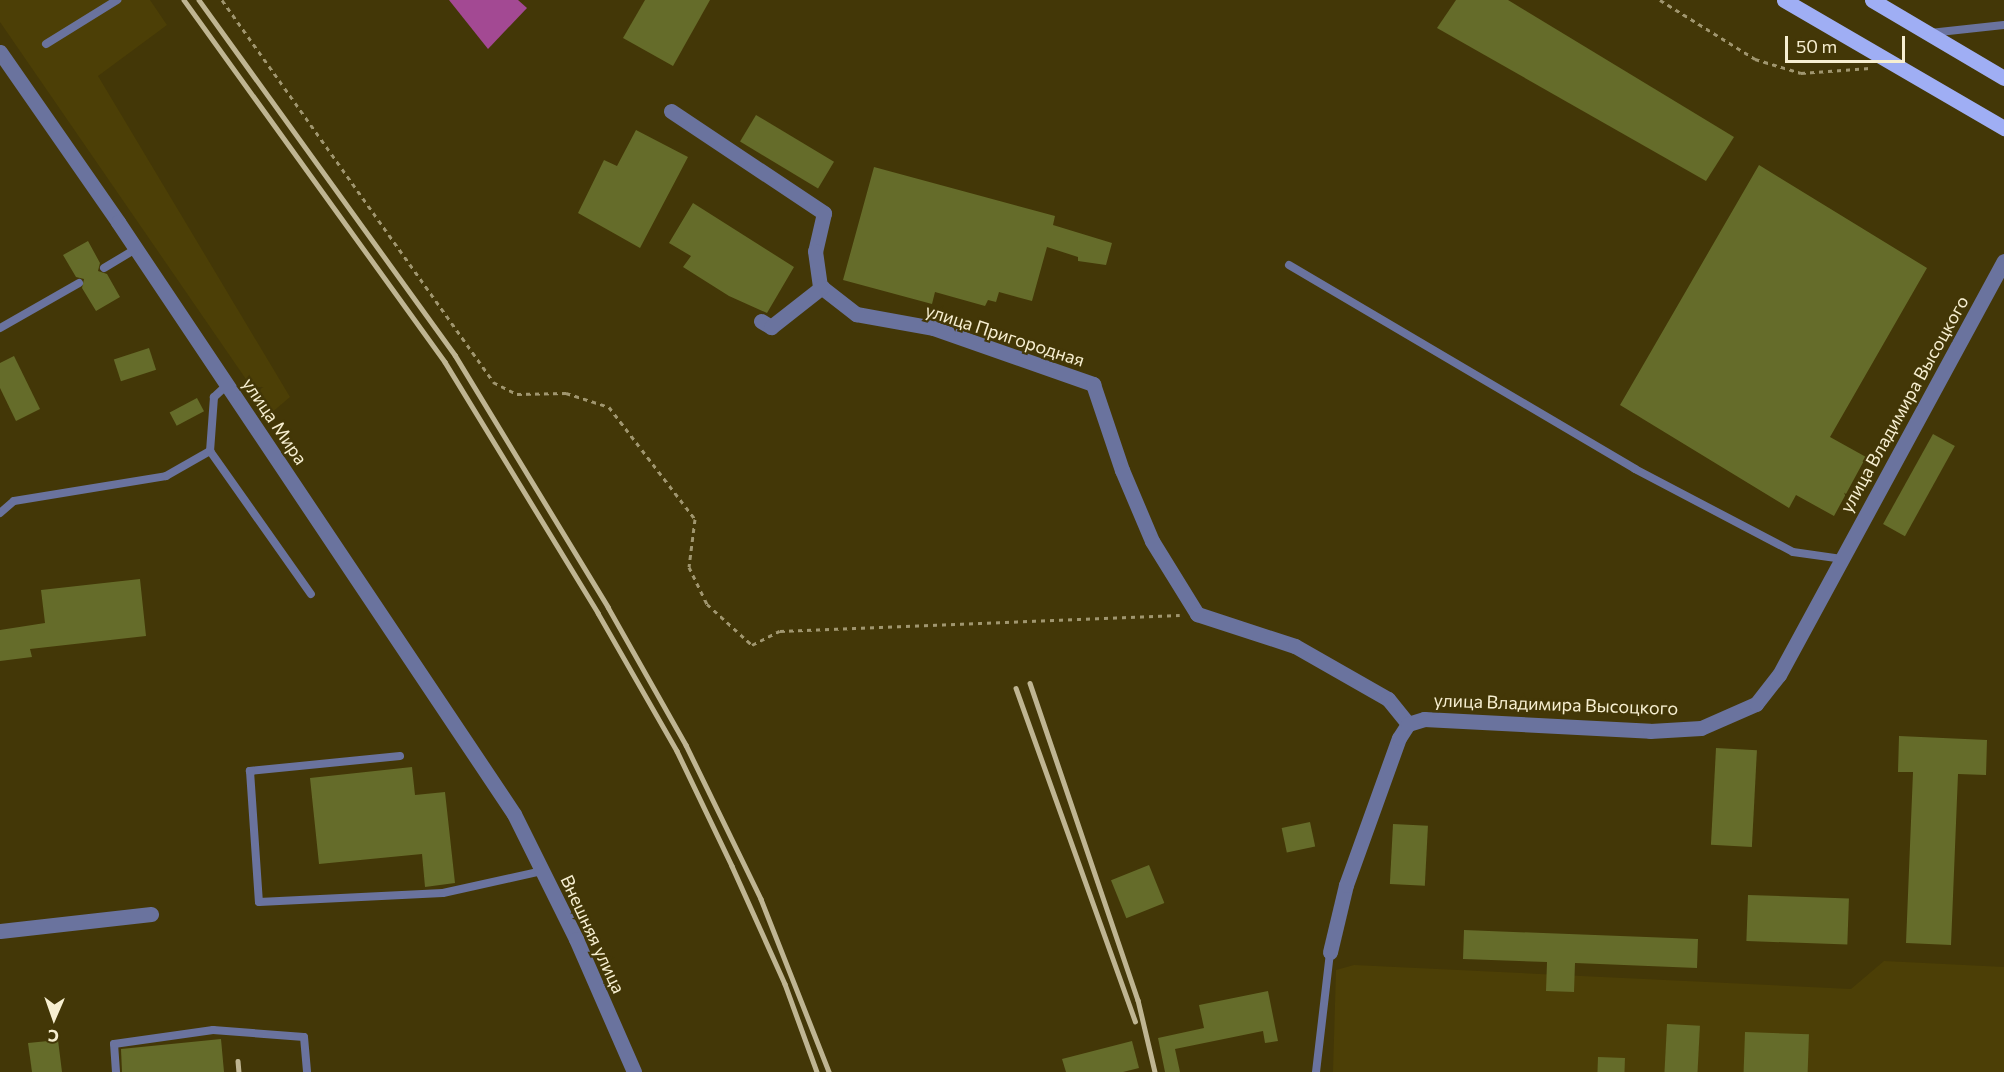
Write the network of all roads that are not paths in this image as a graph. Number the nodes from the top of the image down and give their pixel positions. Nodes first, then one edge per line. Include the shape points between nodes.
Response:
1 (117, 0) edge
2 (1784, 0) edge
3 (1872, 0) edge
4 (2004, 25) edge
5 (1928, 33) junction
6 (46, 44) dead end
7 (0, 52) edge
8 (2004, 78) edge
9 (671, 111) dead end
10 (2004, 128) edge
11 (136, 249) junction
12 (2004, 261) edge
13 (1289, 266) dead end
14 (104, 268) dead end
15 (79, 283) dead end
16 (822, 288) junction
17 (761, 321) dead end
18 (0, 328) edge
19 (227, 385) junction
20 (210, 450) junction
21 (0, 513) edge
22 (1842, 559) junction
23 (311, 594) dead end
24 (1408, 724) junction
25 (400, 756) dead end
26 (514, 814) joint
27 (542, 871) junction
28 (152, 914) dead end
29 (0, 931) edge
30 (1330, 952) joint
31 (116, 1072) edge
32 (307, 1072) edge
33 (634, 1072) edge
34 (1316, 1072) edge

1 - 6 lane
2 - 10 main road
3 - 5 main road
4 - 5 lane
5 - 8 main road
7 - 11 street, улица Мира
9 - 16 street via 824,213 815,251
11 - 14 lane
11 - 19 street, улица Мира
12 - 22 street, улица Владимира Высоцкого
13 - 22 lane via 1635,469 1793,552
15 - 18 lane
16 - 17 street via 771,327
16 - 24 street, улица Пригородная via 856,314 933,328 1093,384 1122,470 1152,541 1197,614 1295,646 1388,699
19 - 20 lane via 214,397
19 - 26 street, улица Мира
20 - 21 lane via 166,476 14,501
20 - 23 lane
22 - 24 street, улица Владимира Высоцкого via 1779,675 1756,704 1701,728 1650,731 1424,719
24 - 30 street via 1399,738 1346,885
25 - 27 lane via 250,771 260,902 442,893
26 - 27 street, Внешняя улица
27 - 33 street, Внешняя улица
28 - 29 street
30 - 34 lane
31 - 32 lane via 114,1044 213,1030 304,1037

